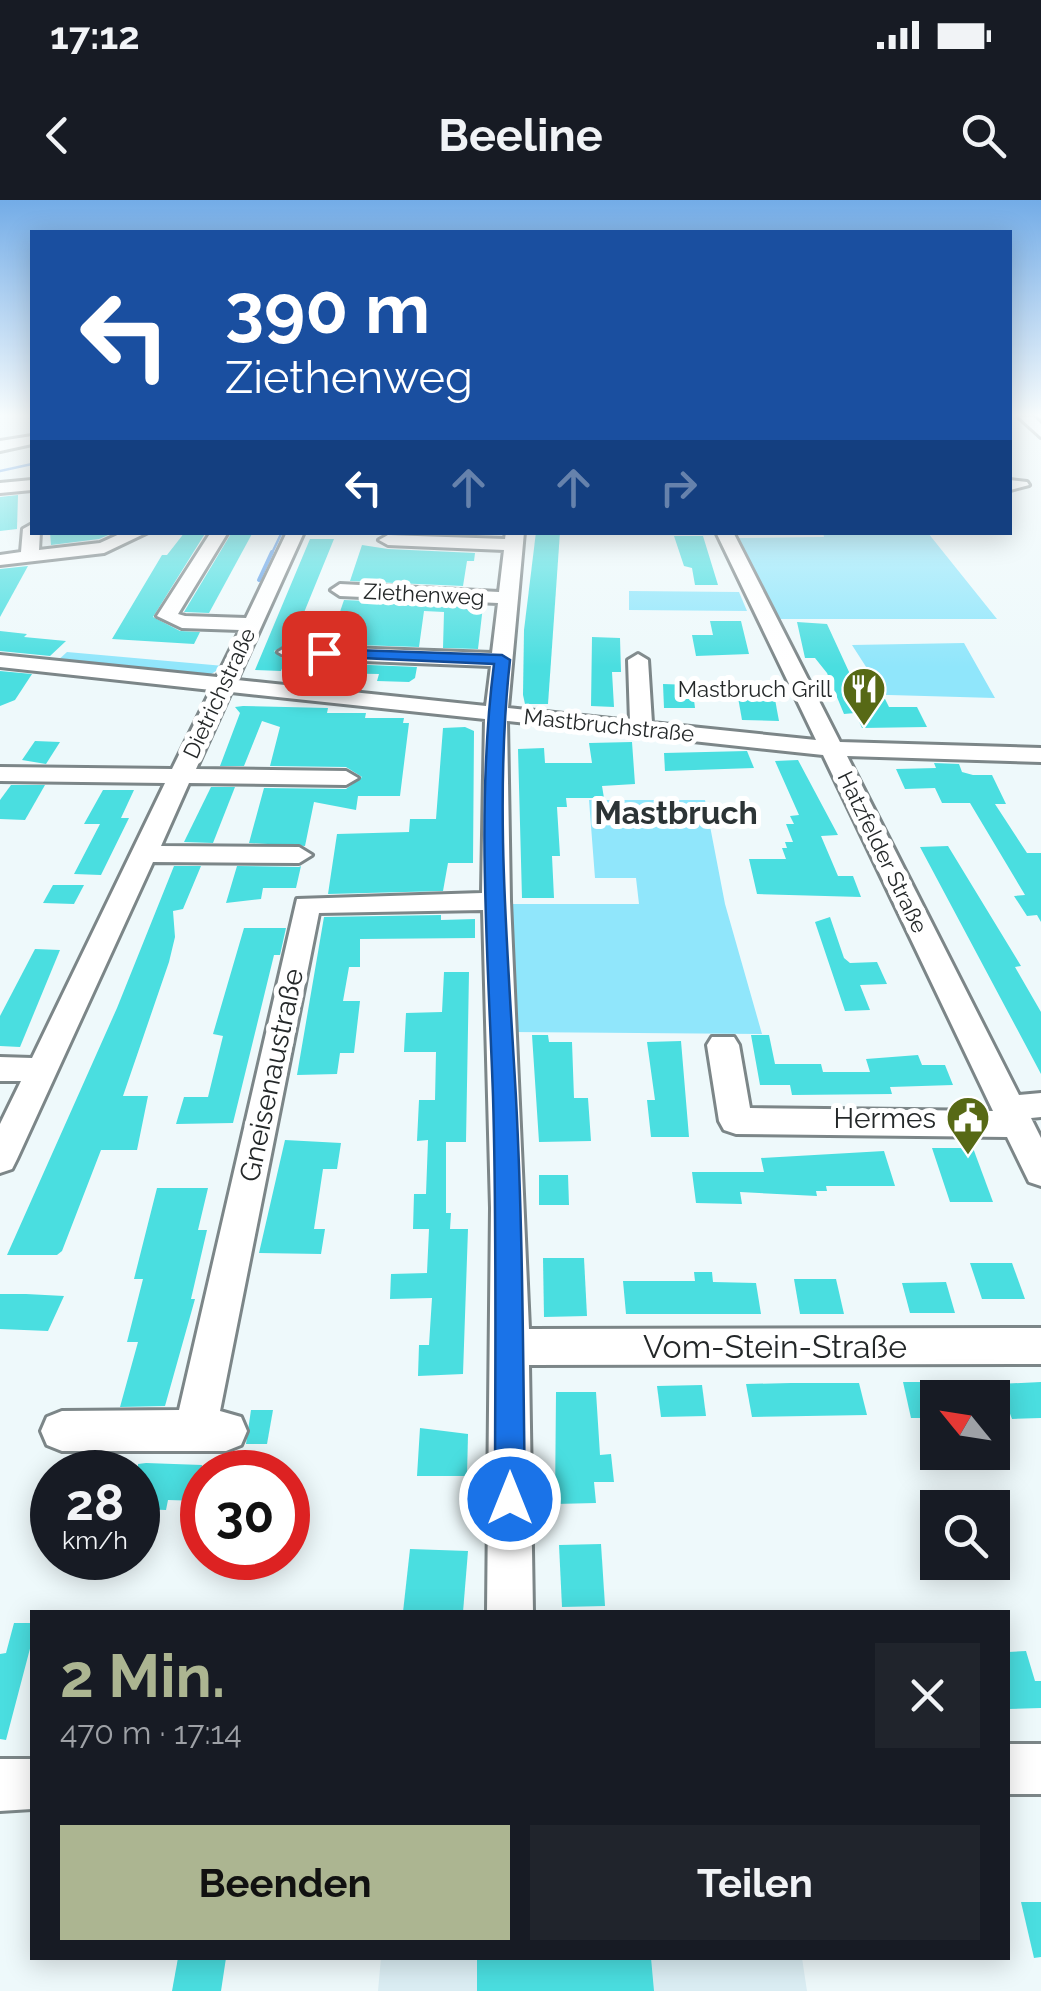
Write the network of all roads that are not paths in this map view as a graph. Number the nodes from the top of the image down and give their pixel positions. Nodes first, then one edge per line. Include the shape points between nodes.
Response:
1 (31, 535) edge
2 (133, 535) edge
3 (218, 535) edge
4 (295, 535) edge
5 (726, 535) edge
6 (514, 539) edge
7 (388, 540) dead end
8 (29, 557) junction
9 (0, 560) edge
10 (340, 590) dead end
11 (508, 598) junction
12 (251, 624) junction
13 (288, 652) dead end
14 (502, 660) junction
15 (638, 660) dead end
16 (0, 661) edge
17 (226, 683) junction
18 (496, 714) junction
19 (641, 728) junction
20 (832, 748) junction
21 (1041, 755) edge
22 (0, 774) edge
23 (180, 776) junction
24 (346, 778) dead end
25 (145, 854) junction
26 (299, 856) dead end
27 (496, 901) junction
28 (723, 1045) dead end
29 (0, 1068) edge
30 (42, 1070) junction
31 (1022, 1112) edge
32 (0, 1159) edge
33 (1041, 1172) edge
34 (1041, 1346) edge
35 (509, 1347) junction
36 (62, 1432) dead end
37 (510, 1610) edge
38 (1010, 1769) edge
39 (1041, 1769) edge
40 (30, 1784) edge
41 (0, 1785) edge

1 - 8 street
2 - 8 street via 104,548
3 - 12 street via 167,616
4 - 12 street, Dietrichstraße
5 - 20 street, Hatzfelder Straße
6 - 7 street, Ziethenweg
6 - 11 street, Ziethenweg
8 - 9 street
10 - 11 street, Ziethenweg
11 - 14 street, Ziethenweg
12 - 17 street, Dietrichstraße
13 - 14 street
14 - 18 street, Ziethenweg
15 - 19 street
16 - 17 street, Mastbruchstraße
17 - 18 street, Mastbruchstraße
17 - 23 street, Dietrichstraße
18 - 19 street, Mastbruchstraße
18 - 27 street, Ziethenweg
19 - 20 street, Mastbruchstraße
20 - 21 street, Mastbruchstraße
20 - 31 street, Hatzfelder Straße
22 - 23 street
23 - 24 street
23 - 25 street, Dietrichstraße
25 - 26 street
25 - 30 street, Dietrichstraße
27 - 35 street, Ziethenweg
27 - 36 street, Gneisenaustraße via 307,905 211,1430
28 - 31 street via 739,1136
29 - 30 street
30 - 32 street, Dietrichstraße
31 - 33 street, Hatzfelder Straße
34 - 35 street, Vom-Stein-Straße
35 - 37 street, Ziethenweg
38 - 39 street
40 - 41 street

